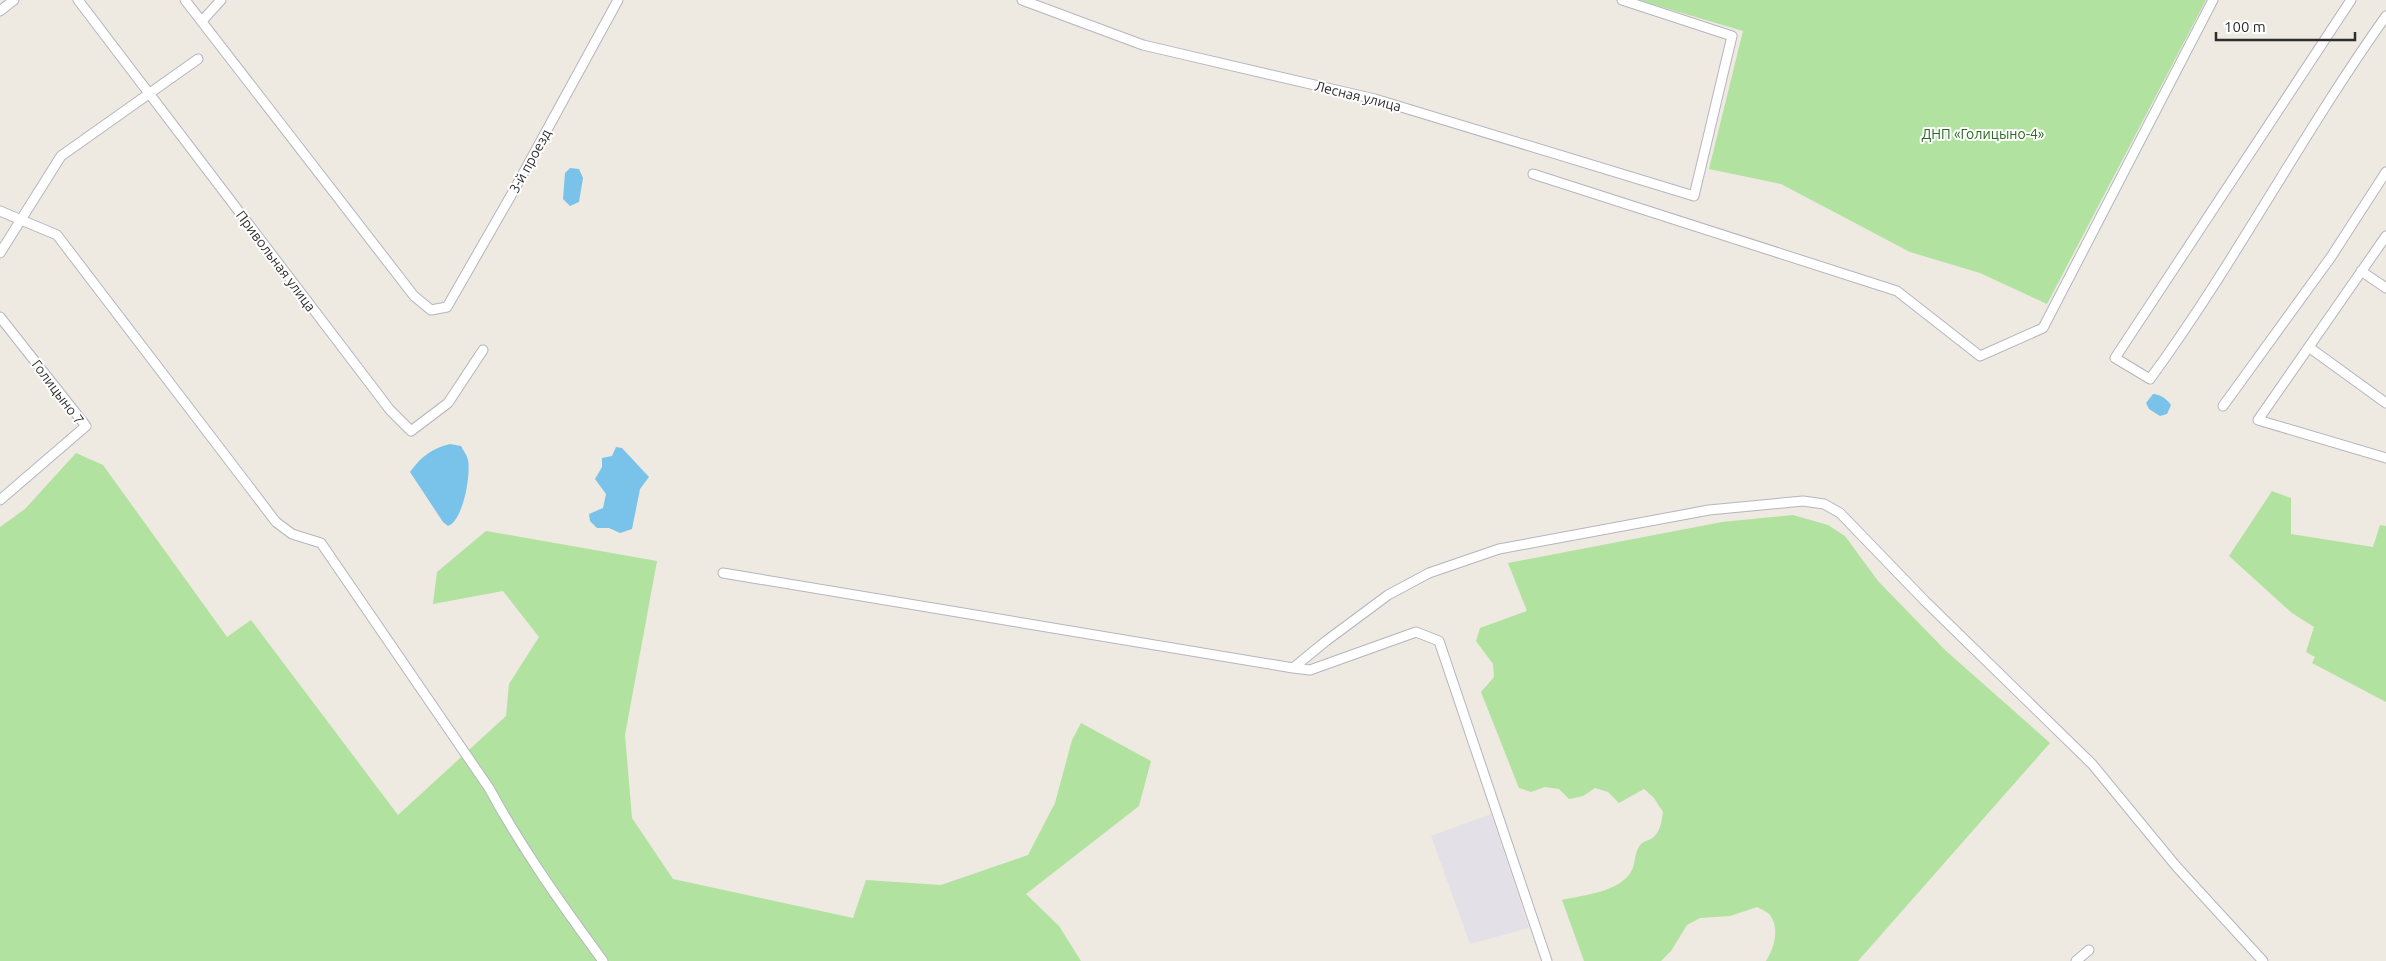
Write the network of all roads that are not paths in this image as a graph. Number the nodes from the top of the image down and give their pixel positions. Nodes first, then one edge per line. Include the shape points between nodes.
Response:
1 (14, 0) edge
2 (78, 0) edge
3 (185, 0) edge
4 (221, 0) edge
5 (618, 0) edge
6 (1022, 0) edge
7 (1622, 0) edge
8 (2213, 0) edge
9 (2351, 0) edge
10 (0, 11) edge
11 (2386, 16) edge
12 (202, 21) junction
13 (198, 59) dead end
14 (148, 94) junction
15 (2386, 172) edge
16 (1533, 174) dead end
17 (0, 211) edge
18 (21, 220) junction
19 (2386, 236) edge
20 (0, 253) edge
21 (2362, 271) junction
22 (2386, 288) edge
23 (0, 317) edge
24 (2310, 348) junction
25 (483, 350) dead end
26 (2386, 402) edge
27 (2223, 406) dead end
28 (2386, 458) edge
29 (0, 500) edge
30 (723, 573) dead end
31 (1293, 668) junction
32 (2089, 950) dead end
33 (603, 961) edge
34 (1547, 961) edge
35 (2076, 961) edge
36 (2263, 961) edge

1 - 10 street
2 - 14 street, Привольная улица
3 - 12 street
4 - 12 street
5 - 12 street, 3-й проезд via 447,307 431,310 414,296
6 - 7 street, Лесная улица via 1143,45 1375,99 1694,196 1732,36
8 - 16 street via 2043,328 1980,356 1898,291
9 - 11 street via 2115,358 2150,379 2191,323 2344,75
13 - 14 street
14 - 18 street via 61,156
14 - 25 street, Привольная улица via 390,410 411,431 448,403
15 - 27 street via 2331,257
17 - 18 street
18 - 20 street
18 - 33 street via 57,236 276,522 292,534 321,543 488,788 557,898
19 - 21 street
21 - 22 street
21 - 24 street
23 - 29 street, Голицыно 7 via 86,426
24 - 26 street
24 - 28 street via 2258,420
30 - 31 street
31 - 34 street via 1310,670 1416,632 1439,641
31 - 36 street via 1388,594 1429,573 1500,550 1709,510 1803,501 1824,504 1840,513 1925,602 2092,764 2176,866
32 - 35 street

